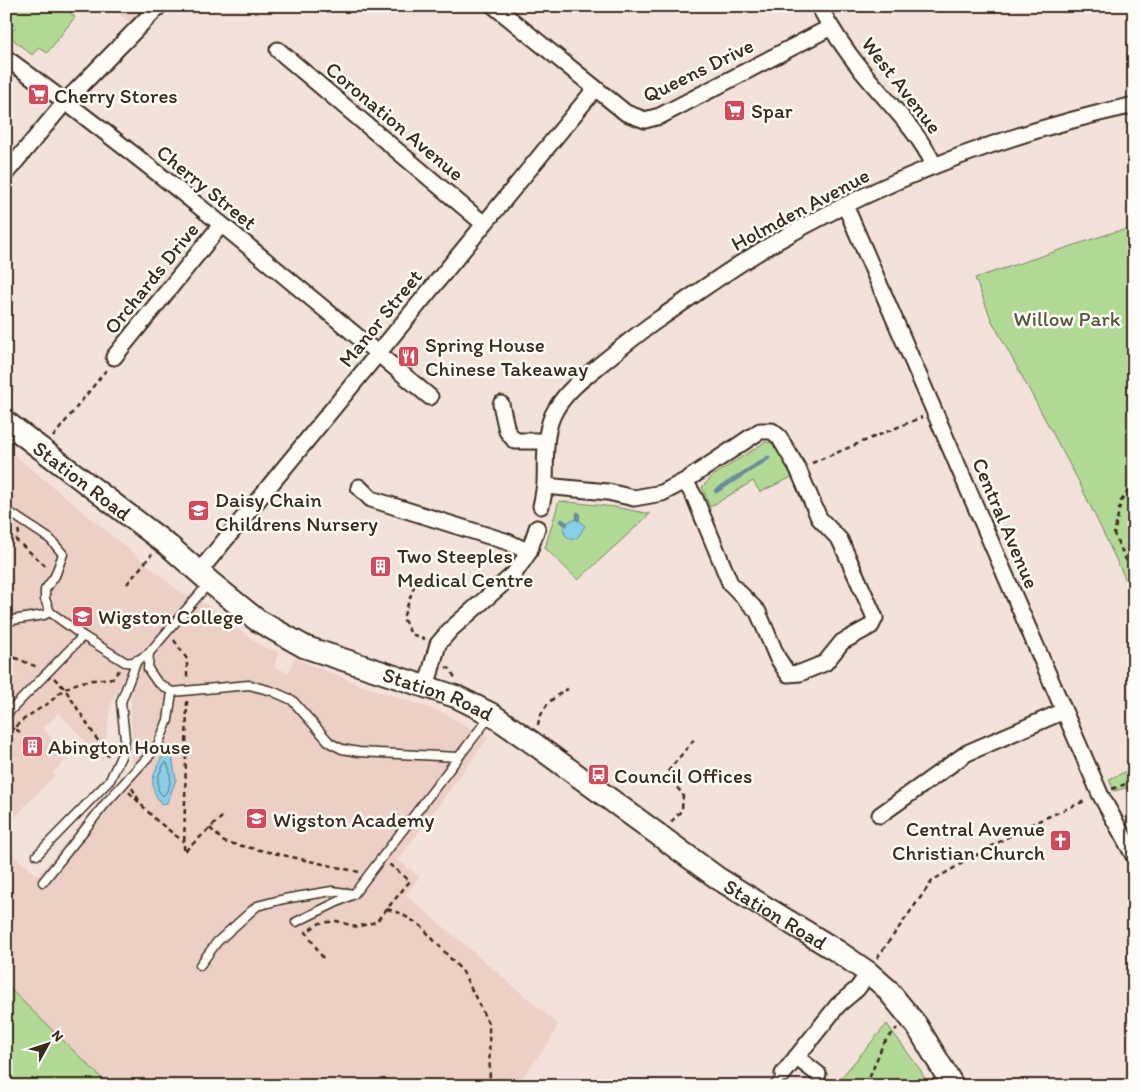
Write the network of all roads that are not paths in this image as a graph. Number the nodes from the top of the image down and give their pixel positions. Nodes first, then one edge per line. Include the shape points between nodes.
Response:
1 (159, 6) edge
2 (494, 6) edge
3 (819, 6) edge
4 (514, 12) edge
5 (831, 27) junction
6 (278, 50) dead end
7 (6, 58) edge
8 (595, 89) junction
9 (66, 101) junction
10 (1134, 105) edge
11 (934, 165) junction
12 (6, 173) edge
13 (845, 205) junction
14 (484, 224) junction
15 (221, 225) junction
16 (378, 354) junction
17 (114, 357) road end
18 (430, 397) dead end
19 (501, 404) dead end
20 (6, 422) edge
21 (546, 441) junction
22 (685, 481) junction
23 (545, 486) junction
24 (359, 488) dead end
25 (541, 506) dead end
26 (6, 510) edge
27 (537, 528) dead end
28 (529, 552) junction
29 (204, 578) junction
30 (50, 612) junction
31 (6, 621) edge
32 (83, 636) junction
33 (149, 653) junction
34 (137, 660) junction
35 (426, 688) junction
36 (172, 692) junction
37 (1064, 711) junction
38 (491, 714) junction
39 (6, 715) edge
40 (458, 757) junction
41 (880, 815) dead end
42 (38, 855) dead end
43 (1134, 856) edge
44 (43, 882) dead end
45 (354, 894) junction
46 (296, 922) dead end
47 (200, 966) dead end
48 (871, 970) junction
49 (796, 1057) junction
50 (783, 1074) joint
51 (818, 1074) dead end
52 (774, 1086) edge
53 (953, 1086) edge

1 - 9 street
2 - 4 street, Queens Drive
3 - 5 street, West Avenue
4 - 8 street, Queens Drive
5 - 8 street, Queens Drive via 660,116 645,120 626,113
5 - 11 street, West Avenue via 860,69 925,146
6 - 14 street, Coronation Avenue
7 - 9 street, Cherry Street
8 - 14 street, Manor Street
9 - 12 street
9 - 15 street, Cherry Street
10 - 11 street, Holmden Avenue via 1036,130
11 - 13 street, Holmden Avenue
13 - 21 street, Holmden Avenue via 773,243 631,339 570,390 555,410
13 - 37 street, Central Avenue
14 - 16 street, Manor Street
15 - 16 street, Cherry Street
15 - 17 street, Orchards Drive
16 - 18 street, Cherry Street
16 - 29 street, Manor Street
19 - 21 street via 507,431 515,441
20 - 29 main road, Station Road via 169,546
21 - 23 street, Holmden Avenue
22 - 22 street via 760,431 772,431 798,469 819,518 840,540 875,618 871,626 842,642 825,662 800,673 788,674 758,612 730,583
22 - 23 street via 662,493 634,498
23 - 25 street, Holmden Avenue
24 - 28 street via 371,499 508,542
26 - 30 lane via 50,539 63,554 55,576 45,590
27 - 28 street
28 - 35 street via 514,574 438,644
29 - 33 lane
29 - 35 main road, Station Road via 257,620 305,647
30 - 31 lane
30 - 32 lane
32 - 34 lane via 125,662
32 - 39 lane
33 - 34 lane
33 - 36 lane via 148,669 157,682
34 - 42 lane via 121,702 125,739 123,752 110,780
35 - 38 main road, Station Road via 457,697
36 - 40 lane via 249,685 292,700 330,743 342,749
36 - 44 lane via 168,720 157,747 105,804
37 - 41 street via 967,754
37 - 43 street, Central Avenue via 1100,794
38 - 40 lane
38 - 48 main road, Station Road via 533,739 719,879
40 - 45 lane
45 - 46 lane
45 - 47 lane via 332,891 257,906 217,942
48 - 49 street
48 - 53 main road, Station Road via 917,1026
49 - 50 street
49 - 51 street
50 - 52 lane

